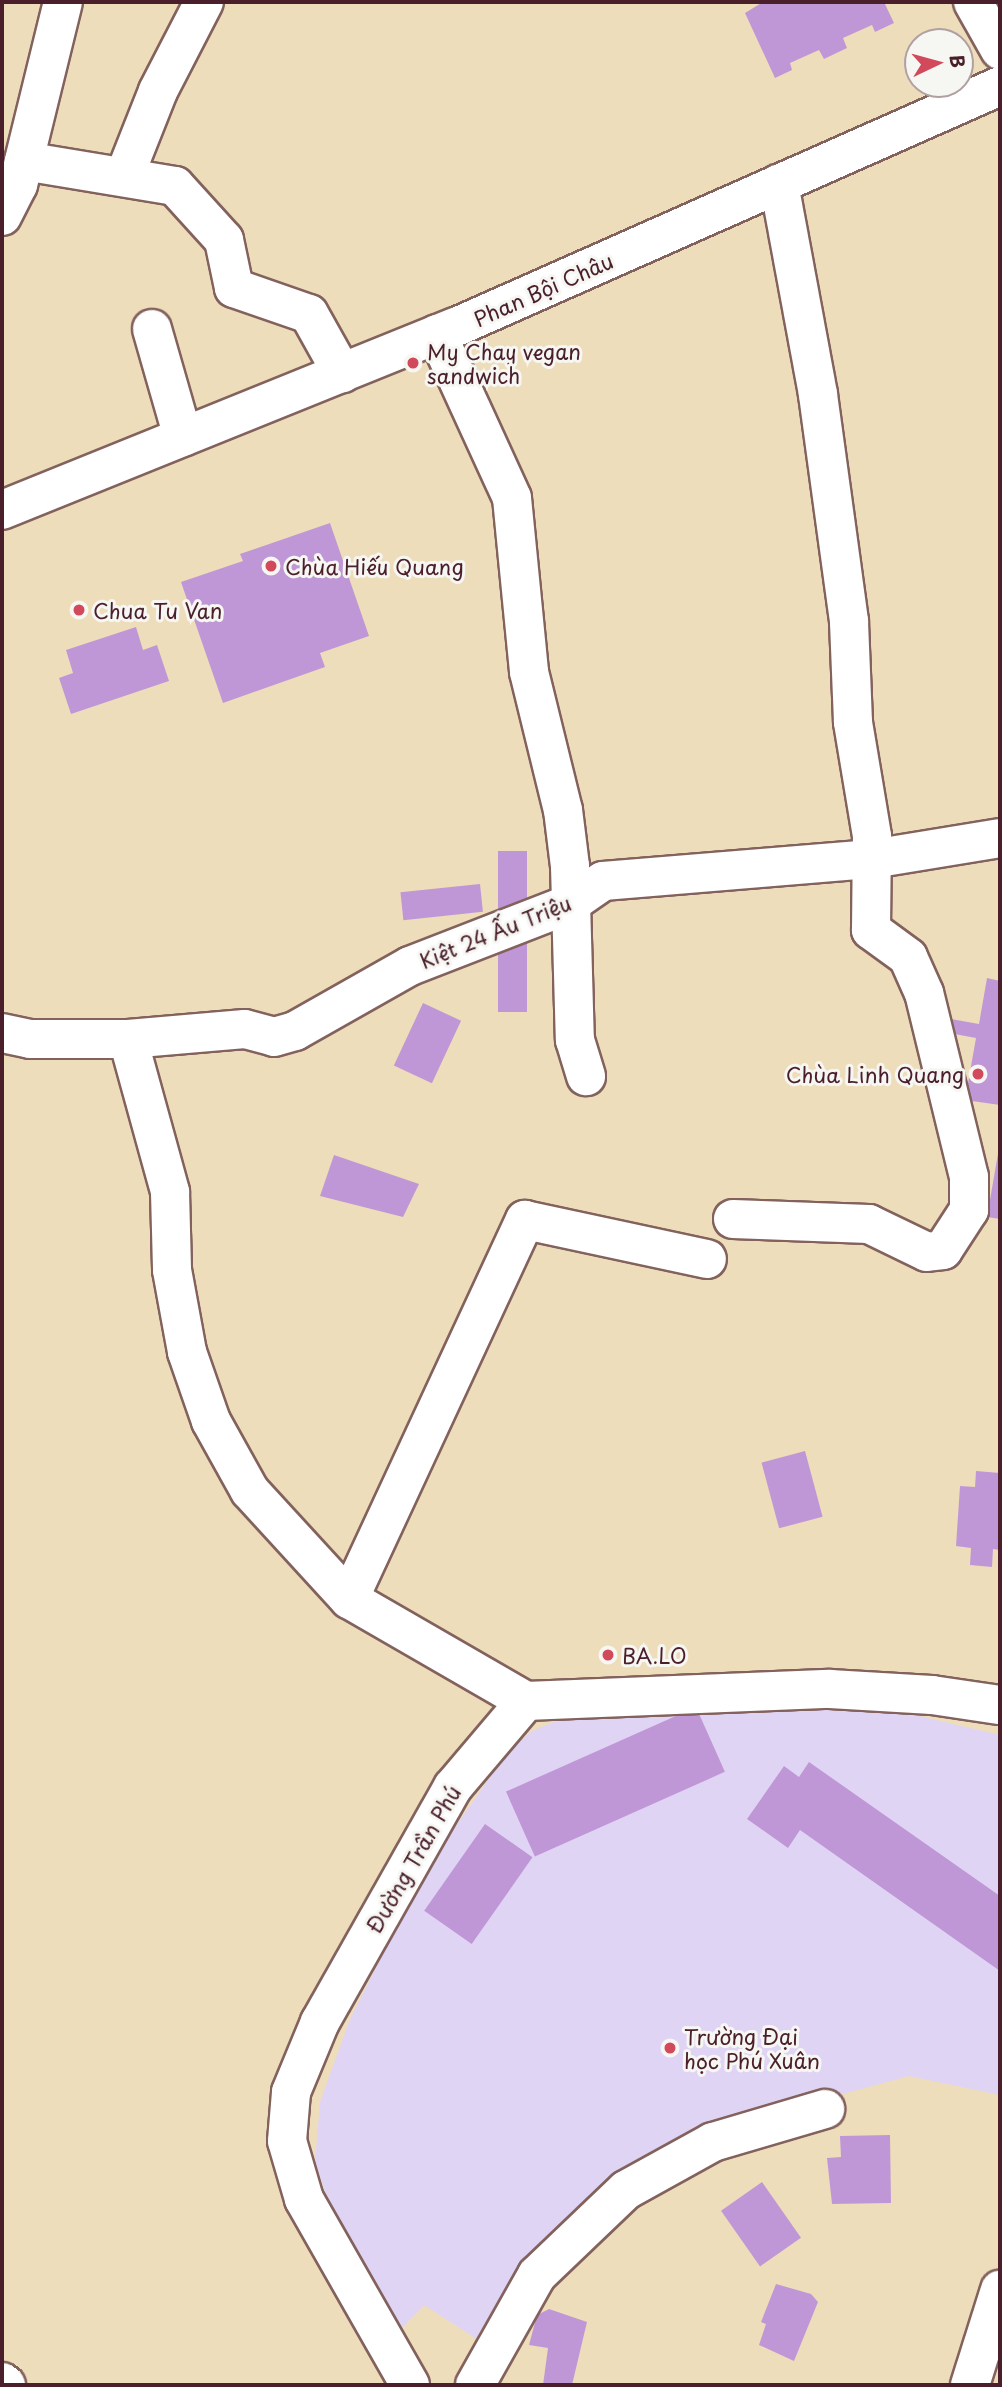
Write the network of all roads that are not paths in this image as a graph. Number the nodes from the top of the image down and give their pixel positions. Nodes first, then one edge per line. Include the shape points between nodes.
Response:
1 (63, 2) edge
2 (204, 2) edge
3 (973, 2) edge
4 (1000, 50) edge
5 (1000, 86) edge
6 (24, 161) junction
7 (124, 177) junction
8 (779, 184) junction
9 (2, 216) edge
10 (152, 329) dead end
11 (437, 334) junction
12 (341, 373) junction
13 (183, 436) junction
14 (2, 510) edge
15 (1000, 838) edge
16 (872, 859) junction
17 (570, 904) junction
18 (2, 1033) edge
19 (128, 1039) junction
20 (586, 1076) dead end
21 (733, 1219) dead end
22 (707, 1259) dead end
23 (349, 1599) junction
24 (526, 1701) junction
25 (1000, 1705) edge
26 (825, 2109) dead end
27 (1000, 2290) edge
28 (410, 2385) edge
29 (475, 2385) edge
30 (970, 2385) edge

1 - 6 street
2 - 7 street via 159,91
3 - 4 street
5 - 8 street, Phan Bội Châu
6 - 7 street
6 - 9 street
7 - 12 street via 174,186 224,240 234,288 309,314
8 - 11 street, Phan Bội Châu
8 - 16 street via 820,407 849,621 853,722
10 - 13 street
11 - 12 street, Phan Bội Châu
11 - 17 street via 512,498 529,672 563,810
12 - 13 street, Phan Bội Châu
13 - 14 street, Phan Bội Châu
15 - 16 street, Kiệt 24 Ấu Triệu
16 - 17 street, Kiệt 24 Ấu Triệu via 603,881
16 - 21 street via 871,930 908,957 924,993 969,1177 969,1210 943,1250 927,1252 869,1224
17 - 19 street, Kiệt 24 Ấu Triệu via 410,966 295,1031 274,1037 245,1029
17 - 20 street via 575,1040
18 - 19 street, Kiệt 24 Ấu Triệu via 30,1040
19 - 23 street via 170,1192 172,1270 187,1352 211,1422 250,1491
22 - 23 street via 525,1220
23 - 24 street
24 - 25 street via 830,1689 932,1695
24 - 28 street, Đường Trần Phú via 453,1787 320,2022 291,2092 287,2141 304,2199
26 - 29 street via 713,2142 626,2190 537,2275
27 - 30 street

